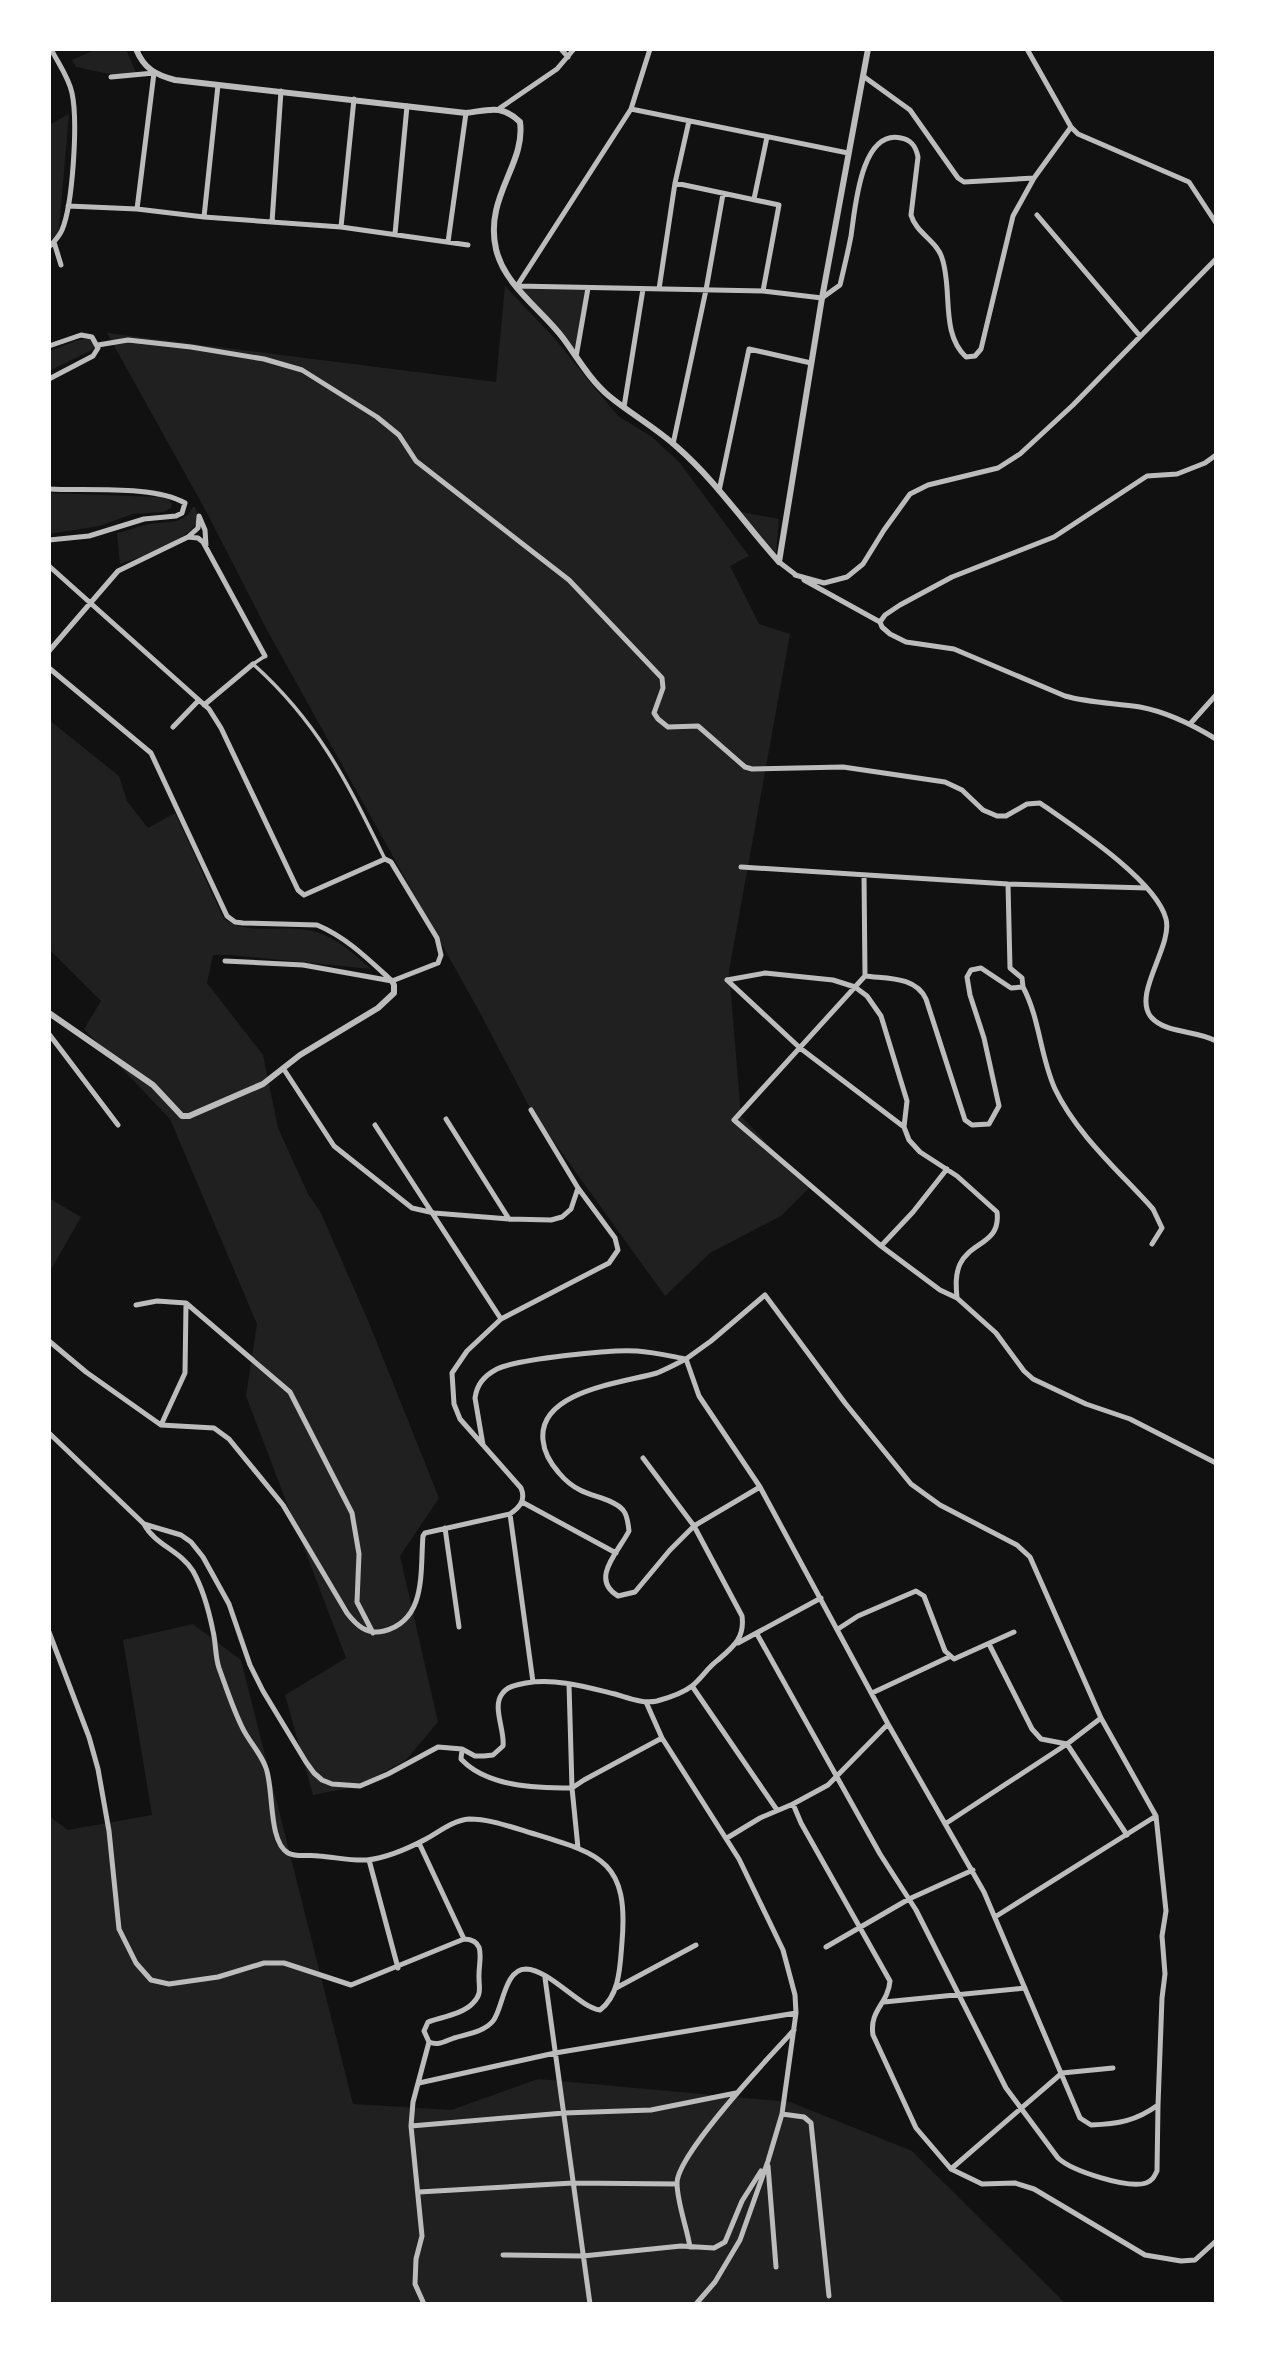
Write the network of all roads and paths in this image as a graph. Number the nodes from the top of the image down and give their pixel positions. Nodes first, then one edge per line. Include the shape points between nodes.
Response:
1 (51, 49) edge
2 (136, 49) edge
3 (561, 49) edge
4 (573, 49) edge
5 (650, 49) edge
6 (868, 49) edge
7 (1027, 49) edge
8 (568, 57) junction
9 (154, 73) junction
10 (863, 76) junction
11 (111, 77) dead end
12 (218, 85) junction
13 (281, 91) junction
14 (354, 99) junction
15 (408, 106) junction
16 (500, 108) junction
17 (631, 109) junction
18 (466, 113) junction
19 (689, 121) junction
20 (1072, 127) junction
21 (768, 137) junction
22 (848, 153) junction
23 (1034, 178) junction
24 (675, 183) junction
25 (723, 194) junction
26 (754, 199) junction
27 (68, 205) junction
28 (137, 209) junction
29 (1037, 215) dead end
30 (204, 217) junction
31 (272, 222) junction
32 (1216, 223) edge
33 (341, 227) junction
34 (396, 234) junction
35 (448, 242) junction
36 (51, 244) edge
37 (468, 245) dead end
38 (1216, 259) edge
39 (61, 265) dead end
40 (517, 286) junction
41 (588, 288) junction
42 (643, 289) junction
43 (659, 289) junction
44 (706, 290) junction
45 (762, 291) junction
46 (822, 298) junction
47 (1140, 336) junction
48 (98, 345) junction
49 (49, 346) edge
50 (576, 357) junction
51 (811, 363) junction
52 (49, 379) edge
53 (624, 407) junction
54 (673, 444) junction
55 (1216, 455) edge
56 (49, 489) edge
57 (719, 491) junction
58 (188, 537) junction
59 (49, 540) edge
60 (206, 547) junction
61 (779, 562) junction
62 (49, 566) edge
63 (795, 575) junction
64 (90, 602) junction
65 (880, 622) junction
66 (49, 651) edge
67 (265, 656) joint
68 (253, 664) junction
69 (49, 668) edge
70 (1216, 695) edge
71 (199, 700) junction
72 (204, 705) junction
73 (1190, 724) junction
74 (173, 727) dead end
75 (1216, 739) edge
76 (385, 859) junction
77 (741, 867) dead end
78 (864, 875) junction
79 (1008, 884) junction
80 (1147, 888) junction
81 (225, 961) dead end
82 (864, 976) junction
83 (392, 981) junction
84 (855, 986) junction
85 (1023, 987) junction
86 (49, 1013) edge
87 (49, 1034) edge
88 (1216, 1041) edge
89 (800, 1048) junction
90 (283, 1068) junction
91 (531, 1110) dead end
92 (446, 1119) dead end
93 (118, 1125) dead end
94 (375, 1125) dead end
95 (904, 1127) junction
96 (947, 1169) junction
97 (578, 1188) junction
98 (434, 1213) junction
99 (509, 1219) junction
100 (1152, 1244) dead end
101 (881, 1246) junction
102 (957, 1298) junction
103 (186, 1303) junction
104 (136, 1305) dead end
105 (501, 1319) junction
106 (49, 1341) edge
107 (686, 1359) junction
108 (161, 1425) junction
109 (49, 1433) edge
110 (483, 1445) junction
111 (643, 1458) dead end
112 (1216, 1463) edge
113 (760, 1486) junction
114 (523, 1502) junction
115 (510, 1514) junction
116 (144, 1524) junction
117 (694, 1526) junction
118 (445, 1528) junction
119 (616, 1553) junction
120 (821, 1598) junction
121 (459, 1627) dead end
122 (838, 1629) junction
123 (49, 1632) edge
124 (1014, 1632) dead end
125 (373, 1633) junction
126 (757, 1634) junction
127 (737, 1643) junction
128 (989, 1644) junction
129 (949, 1657) junction
130 (533, 1682) junction
131 (569, 1684) junction
132 (692, 1686) junction
133 (872, 1693) junction
134 (646, 1702) junction
135 (1101, 1718) junction
136 (888, 1724) junction
137 (662, 1738) junction
138 (1067, 1744) junction
139 (462, 1749) junction
140 (838, 1776) junction
141 (572, 1788) junction
142 (793, 1804) junction
143 (777, 1810) junction
144 (1156, 1816) junction
145 (945, 1824) junction
146 (1127, 1835) junction
147 (727, 1838) junction
148 (419, 1843) junction
149 (578, 1849) junction
150 (369, 1860) junction
151 (973, 1870) junction
152 (909, 1899) junction
153 (995, 1917) junction
154 (860, 1928) junction
155 (464, 1940) junction
156 (696, 1945) dead end
157 (826, 1947) dead end
158 (398, 1968) junction
159 (545, 1978) junction
160 (616, 1988) junction
161 (1025, 1988) junction
162 (958, 1993) junction
163 (884, 2002) junction
164 (796, 2013) junction
165 (794, 2030) junction
166 (429, 2042) junction
167 (555, 2053) junction
168 (1113, 2068) dead end
169 (1062, 2073) junction
170 (419, 2083) junction
171 (736, 2093) junction
172 (1158, 2105) junction
173 (1021, 2109) junction
174 (564, 2113) junction
175 (782, 2114) junction
176 (411, 2126) junction
177 (768, 2161) junction
178 (951, 2169) junction
179 (573, 2183) junction
180 (677, 2184) junction
181 (419, 2192) junction
182 (1216, 2241) edge
183 (690, 2247) junction
184 (503, 2255) dead end
185 (583, 2256) junction
186 (776, 2267) dead end
187 (829, 2296) dead end
188 (424, 2304) edge
189 (590, 2304) edge
190 (696, 2304) edge

1 - 27 street via 73,102
2 - 9 street
3 - 8 street
4 - 8 street
5 - 17 street
6 - 10 street
7 - 20 street
8 - 16 street
9 - 11 street
9 - 12 street
9 - 28 street
10 - 22 street
10 - 23 street via 910,110 964,182
12 - 13 street
12 - 30 street
13 - 14 street
13 - 31 street
14 - 15 street
14 - 33 street
15 - 18 street
15 - 34 street
16 - 18 street
16 - 40 street via 520,122 522,135 501,189 494,226 496,249
17 - 19 street
17 - 40 street
18 - 35 street
19 - 21 street
19 - 24 street
20 - 23 street
20 - 32 street via 1086,138 1189,182
21 - 22 street
21 - 26 street
22 - 46 street
23 - 46 street via 1013,216 981,349 975,356 966,357 952,337 942,255 914,223 911,205 918,157 916,148 904,138 888,138 867,160 840,285
24 - 25 street
24 - 43 street
25 - 26 street
25 - 44 street
26 - 45 street via 779,205
27 - 28 street
27 - 36 street via 64,227
28 - 30 street
29 - 47 street
30 - 31 street
31 - 33 street
33 - 34 street
34 - 35 street
35 - 37 street
36 - 39 street
38 - 47 street
40 - 41 street
40 - 50 street
41 - 42 street
41 - 50 street
42 - 43 street
42 - 53 street
43 - 44 street
44 - 45 street
44 - 54 street
45 - 46 street
46 - 51 street
47 - 63 street via 1020,454 999,468 928,485 910,494 863,565 847,577 824,583
48 - 49 street via 92,337 81,335
48 - 52 street via 93,356
48 - 80 street via 128,340 264,359 302,370 377,417 399,435 416,461 569,580 662,678 654,713 667,727 698,726 739,764 752,769 843,766 945,782 997,816 1040,803 1105,849
50 - 53 street
51 - 57 street via 749,349
51 - 61 street
53 - 54 street
54 - 57 street
55 - 65 street via 1177,474 1147,476 1054,537 952,577
56 - 59 street via 152,493 185,503 176,516
57 - 61 street
58 - 60 street
58 - 60 street via 198,528 200,516
58 - 64 street via 117,571
60 - 67 street
61 - 63 street
62 - 64 street
63 - 65 street
64 - 66 street
64 - 71 street
65 - 73 street via 906,642 954,649 1065,696 1143,708
67 - 68 street
68 - 72 street
68 - 76 street via 318,734
69 - 83 street via 151,753 227,916 243,923 317,925 357,949
70 - 73 street
71 - 72 street
71 - 74 street
72 - 76 street via 221,728 298,890 304,895
73 - 75 street
76 - 83 street via 437,938 441,955 438,963
77 - 78 street
78 - 79 street
78 - 82 street
79 - 80 street
79 - 85 street via 1010,968 1022,978
80 - 88 street via 1166,915 1168,927 1146,998 1151,1016 1164,1025
81 - 83 street via 303,965
82 - 84 street
82 - 85 street via 919,986 965,1121 972,1125 989,1124 999,1106 968,973 981,968 1011,988
83 - 90 street via 394,993 386,1003
84 - 89 street
84 - 89 street via 765,973 727,980
84 - 95 street via 881,1016 907,1101
85 - 100 street via 1032,1004 1055,1090 1091,1141 1153,1209 1162,1228
86 - 90 street via 153,1086 182,1116 263,1084
87 - 93 street
89 - 95 street
89 - 101 street via 734,1120
90 - 98 street via 334,1146 412,1208
91 - 97 street
92 - 99 street
94 - 98 street
95 - 96 street via 920,1152
96 - 101 street
96 - 102 street via 997,1212 998,1222 996,1230 959,1265
97 - 99 street via 562,1217
97 - 105 street via 615,1238 615,1257
98 - 99 street
98 - 105 street
101 - 102 street
102 - 112 street via 996,1333 1034,1379 1130,1419
103 - 104 street
103 - 108 street via 185,1373
103 - 125 street via 290,1392 352,1513 359,1554 357,1602
105 - 110 street via 467,1351 452,1373 460,1419
106 - 108 street
107 - 110 street via 635,1350 534,1360 496,1370 476,1391
107 - 113 street via 699,1396
107 - 119 street via 656,1373 576,1396 546,1417 544,1445 560,1474 578,1489 623,1510 629,1531
107 - 135 street via 765,1295 911,1484 1030,1557
108 - 125 street via 214,1428 229,1439 283,1506 347,1613 358,1627
109 - 116 street
110 - 114 street via 521,1488
111 - 117 street
113 - 117 street
113 - 120 street
114 - 115 street
114 - 119 street
115 - 118 street
115 - 130 street
116 - 139 street via 181,1535 203,1558 229,1604 263,1691 322,1780 360,1786 438,1748
116 - 150 street via 152,1536 184,1559 203,1593 218,1665 242,1727 269,1775 274,1825 282,1847 301,1857
117 - 119 street via 628,1595 618,1595 606,1584 606,1569
117 - 127 street via 742,1616
118 - 121 street
118 - 125 street via 423,1536 412,1612 394,1628
120 - 122 street
120 - 126 street
122 - 129 street via 916,1591 923,1596
122 - 133 street
123 - 158 street via 98,1769 119,1929 143,1973 169,1984 264,1963 284,1964 351,1985
124 - 128 street
126 - 127 street
126 - 140 street
127 - 132 street
128 - 129 street
128 - 138 street via 1032,1730 1041,1739
129 - 133 street
130 - 131 street
130 - 139 street via 507,1688 499,1698 504,1732 500,1750 475,1756
131 - 134 street
131 - 141 street
132 - 134 street
132 - 143 street
133 - 136 street
134 - 137 street
135 - 138 street
135 - 144 street
136 - 140 street
136 - 145 street
137 - 141 street
137 - 147 street
138 - 145 street
138 - 146 street
139 - 141 street via 461,1759 468,1766 492,1777
140 - 142 street
140 - 152 street
141 - 149 street
142 - 143 street
142 - 154 street
143 - 147 street
144 - 146 street
144 - 172 street via 1166,1912
145 - 151 street
146 - 153 street
147 - 164 street via 783,1950
148 - 149 street via 467,1819 505,1825
148 - 150 street
148 - 155 street
149 - 160 street via 605,1863 616,1879 623,1930
150 - 158 street
151 - 152 street
151 - 153 street
152 - 154 street
152 - 162 street
153 - 161 street
154 - 157 street
154 - 163 street via 890,1981
155 - 158 street
155 - 166 street via 480,1947 480,1993 469,2007 428,2022 424,2031
156 - 160 street
159 - 160 street via 592,2009 608,2004
159 - 166 street via 521,1970 504,1990 492,2023 442,2043
159 - 167 street
161 - 162 street
161 - 169 street
162 - 163 street
162 - 173 street
163 - 178 street via 871,2023 873,2035 916,2128
164 - 165 street
164 - 167 street
165 - 171 street
165 - 175 street
166 - 170 street
167 - 170 street
167 - 174 street
168 - 169 street
169 - 172 street via 1080,2118 1091,2125 1129,2121
169 - 173 street
170 - 176 street
171 - 174 street via 651,2110
171 - 180 street via 687,2157
172 - 173 street via 1157,2171 1144,2185 1067,2166
173 - 178 street
174 - 176 street
174 - 179 street
175 - 177 street
175 - 187 street via 804,2117 811,2123
176 - 181 street
177 - 183 street via 742,2201 725,2242 714,2248
177 - 186 street
177 - 190 street via 740,2240
178 - 182 street via 982,2184 1015,2183 1034,2189 1145,2256 1195,2260
179 - 180 street
179 - 181 street
179 - 185 street
180 - 183 street
181 - 188 street via 422,2236 415,2284
183 - 185 street
184 - 185 street
185 - 189 street

